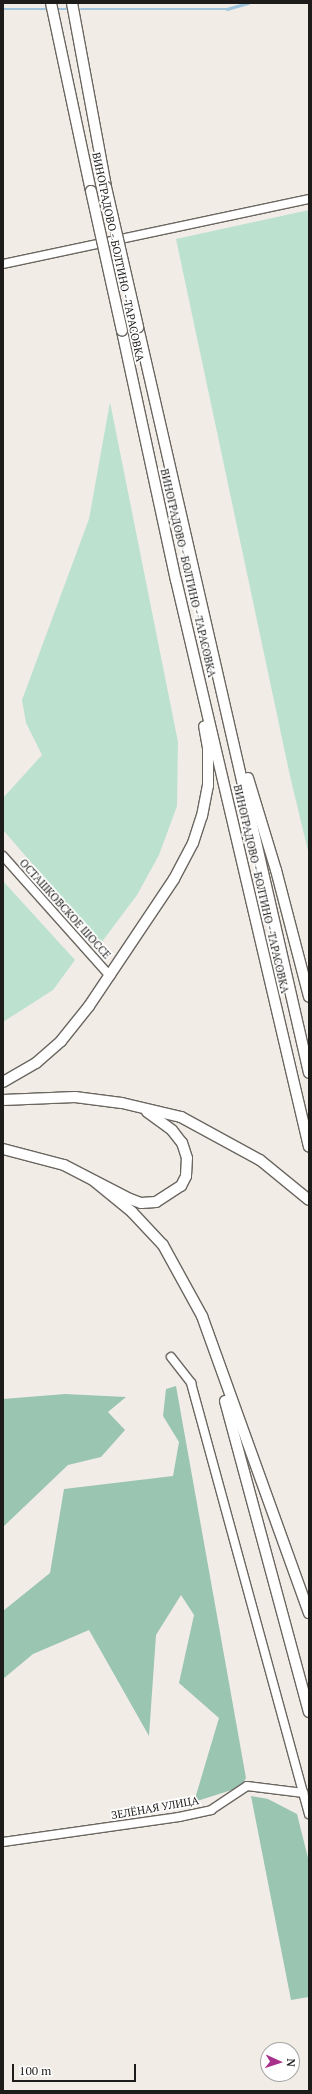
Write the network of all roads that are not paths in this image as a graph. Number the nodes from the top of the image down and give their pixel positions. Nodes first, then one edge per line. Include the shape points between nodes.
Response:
1 (50, 3) edge
2 (72, 3) edge
3 (309, 199) edge
4 (3, 264) edge
5 (176, 580) junction
6 (224, 702) junction
7 (3, 856) edge
8 (110, 976) junction
9 (309, 997) edge
10 (309, 1072) edge
11 (3, 1082) edge
12 (3, 1100) edge
13 (122, 1103) junction
14 (309, 1147) edge
15 (3, 1149) edge
16 (94, 1181) junction
17 (309, 1200) edge
18 (202, 1316) junction
19 (171, 1357) dead end
20 (309, 1613) edge
21 (309, 1712) edge
22 (304, 1793) junction
23 (309, 1814) edge
24 (3, 1842) edge

1 - 5 main road, ВИНОГРАДОВО - БОЛТИНО - ТАРАСОВКА, bridge
2 - 6 main road, ВИНОГРАДОВО - БОЛТИНО - ТАРАСОВКА, bridge via 106,187
3 - 4 street
5 - 8 main road via 208,748 208,786 193,843 174,879
5 - 14 main road, ВИНОГРАДОВО - БОЛТИНО - ТАРАСОВКА
6 - 9 main road via 276,870
6 - 10 main road, ВИНОГРАДОВО - БОЛТИНО - ТАРАСОВКА
7 - 8 street, ОСТАШКОВСКОЕ ШОССЕ
8 - 11 main road via 61,1041 36,1063
12 - 13 main road via 75,1097
13 - 16 main road via 153,1114 172,1130 182,1142 187,1158 186,1176 181,1186 156,1202 141,1203
13 - 17 main road via 181,1117 219,1135 260,1160
15 - 16 main road via 64,1165
16 - 18 main road via 132,1212 163,1245
18 - 20 main road
18 - 21 main road
19 - 22 street via 191,1383
22 - 23 street
22 - 24 street, ЗЕЛЁНАЯ УЛИЦА via 247,1786 211,1810 186,1816

